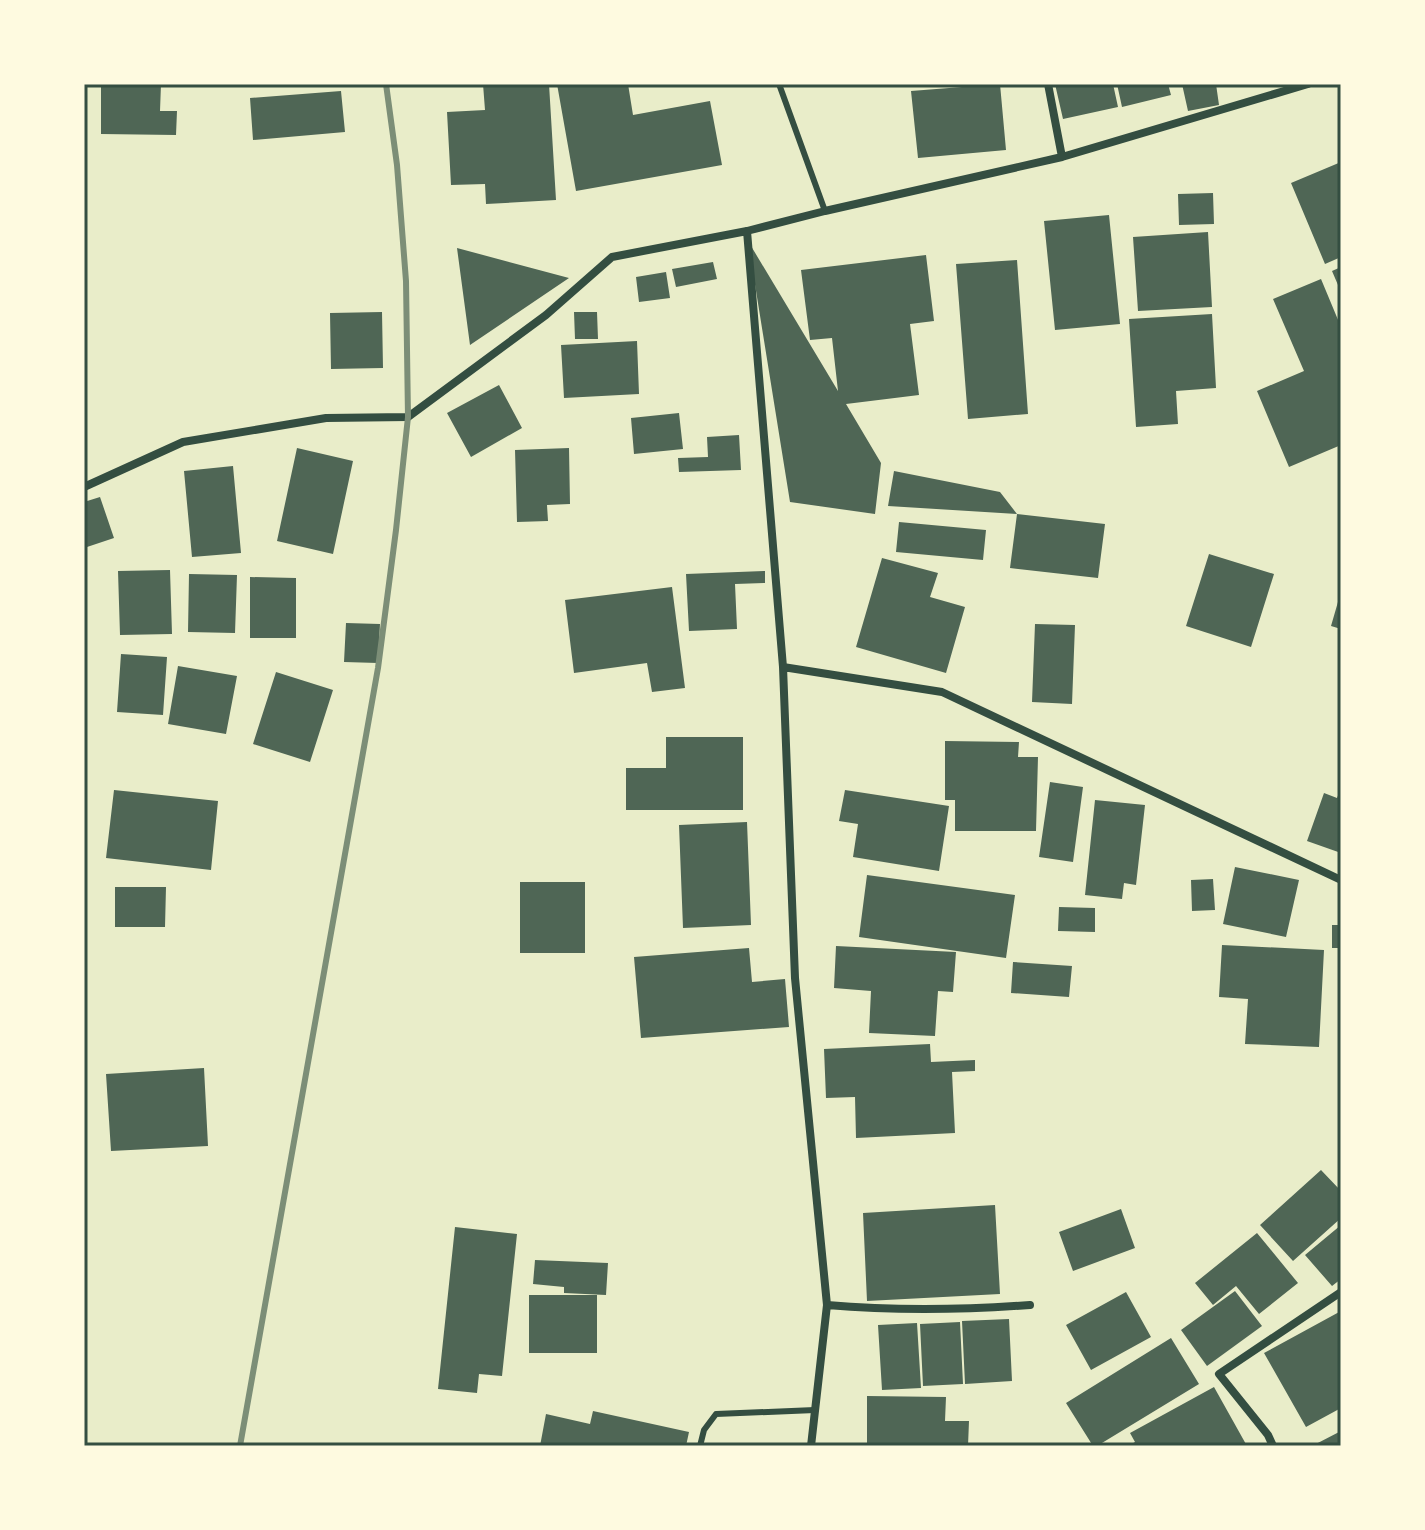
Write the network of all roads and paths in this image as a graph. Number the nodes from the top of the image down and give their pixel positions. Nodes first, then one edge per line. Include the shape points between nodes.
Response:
1 (779, 84) edge
2 (1048, 84) edge
3 (1308, 84) edge
4 (1062, 157) junction
5 (825, 211) junction
6 (747, 231) junction
7 (84, 487) edge
8 (783, 667) junction
9 (1341, 880) edge
10 (1341, 1292) edge
11 (827, 1305) junction
12 (1030, 1305) dead end
13 (815, 1410) junction
14 (700, 1446) edge
15 (811, 1446) edge
16 (1273, 1446) edge

1 - 5 lane
2 - 4 street
3 - 4 street
4 - 5 street
5 - 6 street
6 - 7 street via 612,257 546,315 408,417 326,418 183,442
6 - 8 street
8 - 9 street via 942,692
8 - 11 street via 795,978
10 - 16 street via 1219,1374
11 - 12 street via 877,1310
11 - 13 street
13 - 14 lane via 716,1414
13 - 15 street

